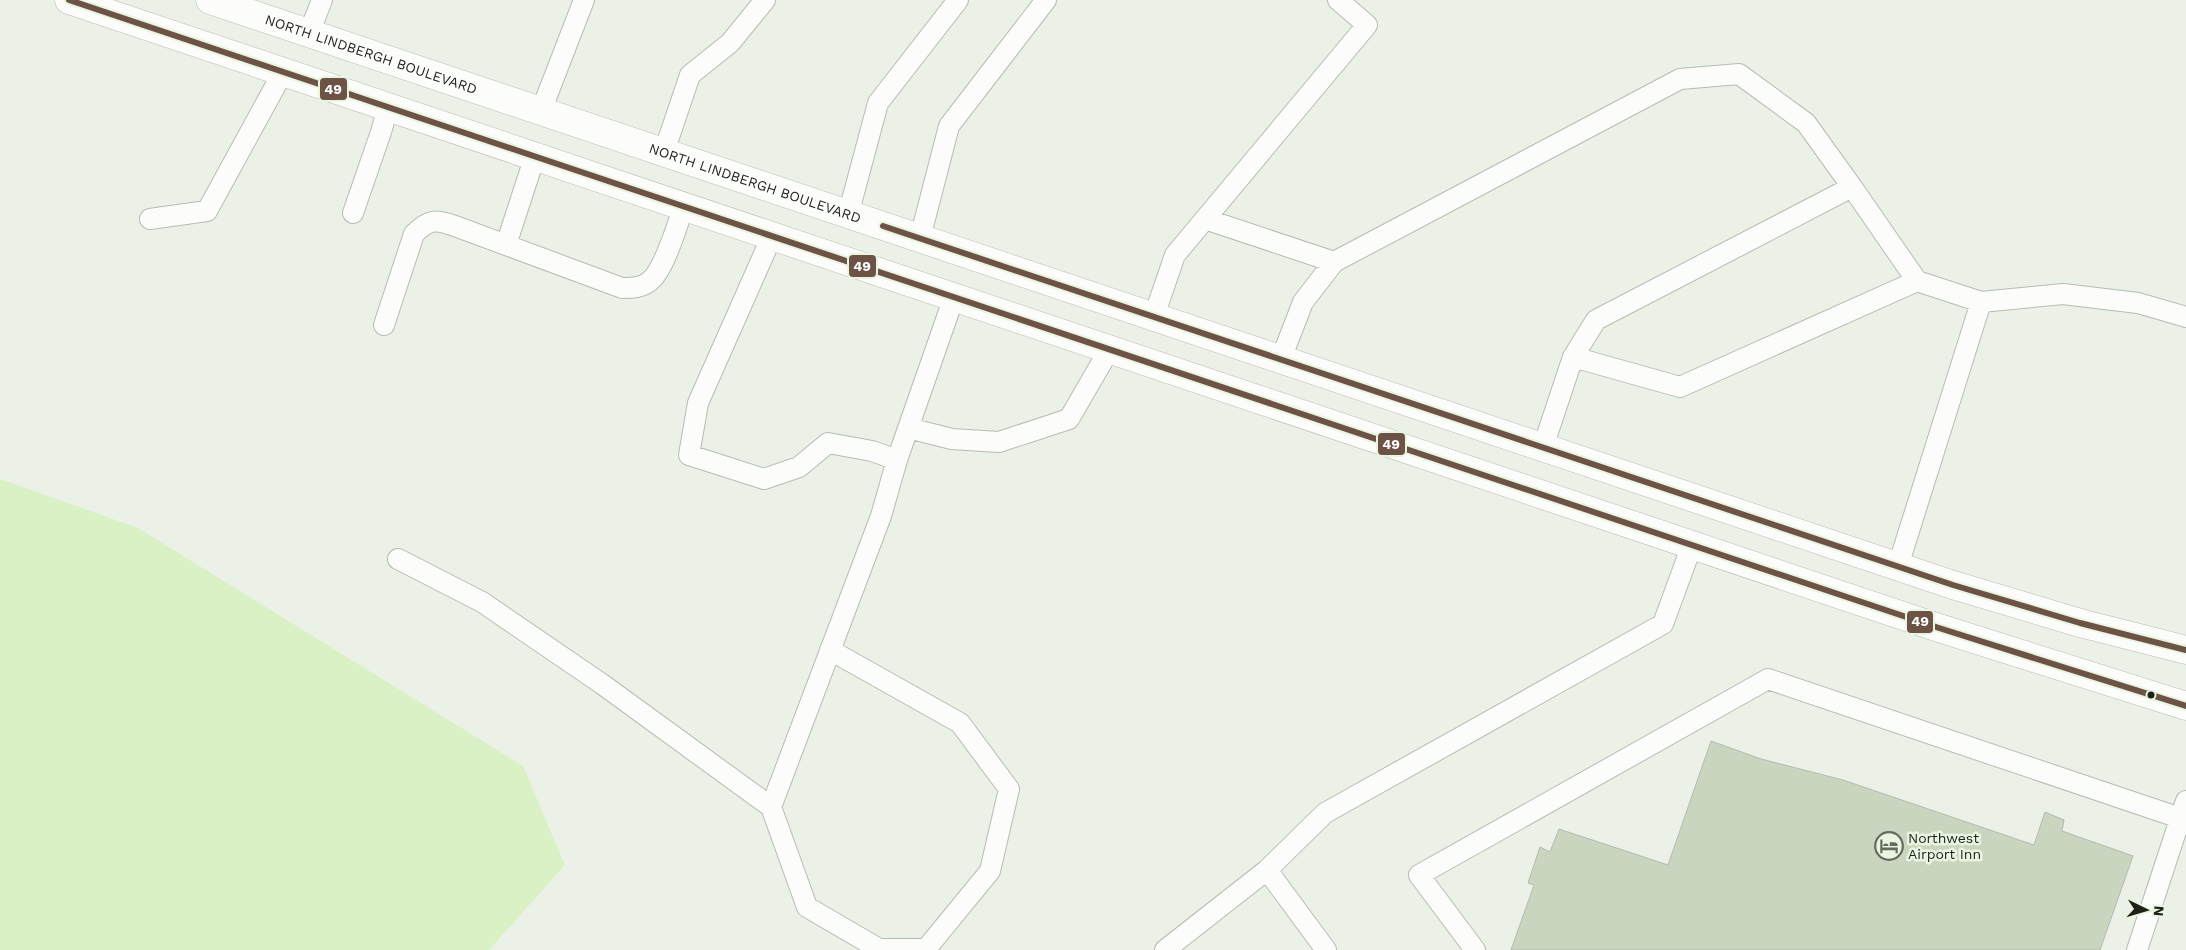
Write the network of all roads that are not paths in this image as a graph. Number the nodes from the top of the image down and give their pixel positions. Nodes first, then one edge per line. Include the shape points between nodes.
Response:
1 (69, 0) edge
2 (210, 0) edge
3 (322, 0) edge
4 (584, 0) edge
5 (765, 0) edge
6 (958, 0) edge
7 (1046, 0) edge
8 (1338, 0) edge
9 (309, 33) junction
10 (283, 72) junction
11 (388, 107) junction
12 (541, 111) junction
13 (664, 152) junction
14 (535, 156) junction
15 (1852, 187) junction
16 (684, 206) junction
17 (353, 213) dead end
18 (848, 215) junction
19 (150, 219) dead end
20 (1205, 219) junction
21 (772, 236) junction
22 (920, 238) junction
23 (506, 245) junction
24 (1334, 262) junction
25 (1917, 281) junction
26 (954, 297) junction
27 (1981, 302) junction
28 (1154, 316) junction
29 (2186, 317) edge
30 (384, 325) dead end
31 (1109, 350) junction
32 (1572, 357) junction
33 (1281, 359) junction
34 (908, 428) junction
35 (1543, 447) junction
36 (897, 460) junction
37 (1692, 545) junction
38 (398, 559) dead end
39 (1898, 566) junction
40 (830, 650) junction
41 (2186, 650) edge
42 (2186, 706) edge
43 (771, 807) junction
44 (2183, 810) edge
45 (1267, 870) junction
46 (1165, 950) edge
47 (1326, 950) edge
48 (1475, 950) edge
49 (2137, 950) edge

1 - 10 highway
2 - 9 highway, NORTH LINDBERGH BOULEVARD
3 - 9 lane
4 - 12 lane
5 - 13 lane via 730,43 690,75
6 - 18 lane via 878,104
7 - 22 lane via 949,126
8 - 20 lane via 1367,25
9 - 12 highway, NORTH LINDBERGH BOULEVARD
10 - 11 highway
10 - 19 lane via 207,211
11 - 14 highway
11 - 17 lane
12 - 13 highway, NORTH LINDBERGH BOULEVARD
13 - 18 highway, NORTH LINDBERGH BOULEVARD
14 - 16 highway
14 - 23 lane
15 - 24 lane via 1806,123 1739,74 1680,79
15 - 25 lane
15 - 32 lane via 1596,320
16 - 21 highway
16 - 23 lane via 660,269 651,281 636,288 622,288
18 - 22 highway, NORTH LINDBERGH BOULEVARD
20 - 24 lane
20 - 28 lane via 1175,255
21 - 26 highway
21 - 36 lane via 698,403 689,455 764,479 799,467 828,443 872,451
22 - 28 highway, NORTH LINDBERGH BOULEVARD
23 - 30 lane via 444,222 432,221 424,225 414,234
24 - 33 lane via 1303,302
25 - 27 lane
25 - 32 lane via 1680,387
26 - 31 highway
26 - 34 lane
27 - 29 lane via 2062,294 2138,303
27 - 39 lane
28 - 33 highway, NORTH LINDBERGH BOULEVARD
31 - 34 lane via 1069,419 999,442 952,439
31 - 37 highway
32 - 35 lane
33 - 35 highway, NORTH LINDBERGH BOULEVARD
34 - 36 lane
35 - 39 highway, NORTH LINDBERGH BOULEVARD
36 - 40 lane via 881,516
37 - 42 highway
37 - 45 lane via 1663,624 1325,813
38 - 43 lane via 482,602 602,684
39 - 41 highway, NORTH LINDBERGH BOULEVARD via 2071,620
40 - 43 lane
40 - 43 lane via 960,723 1009,789 990,871 926,949 879,950 807,907
44 - 48 lane via 1768,679 1419,875
44 - 49 lane
45 - 46 lane
45 - 47 lane

